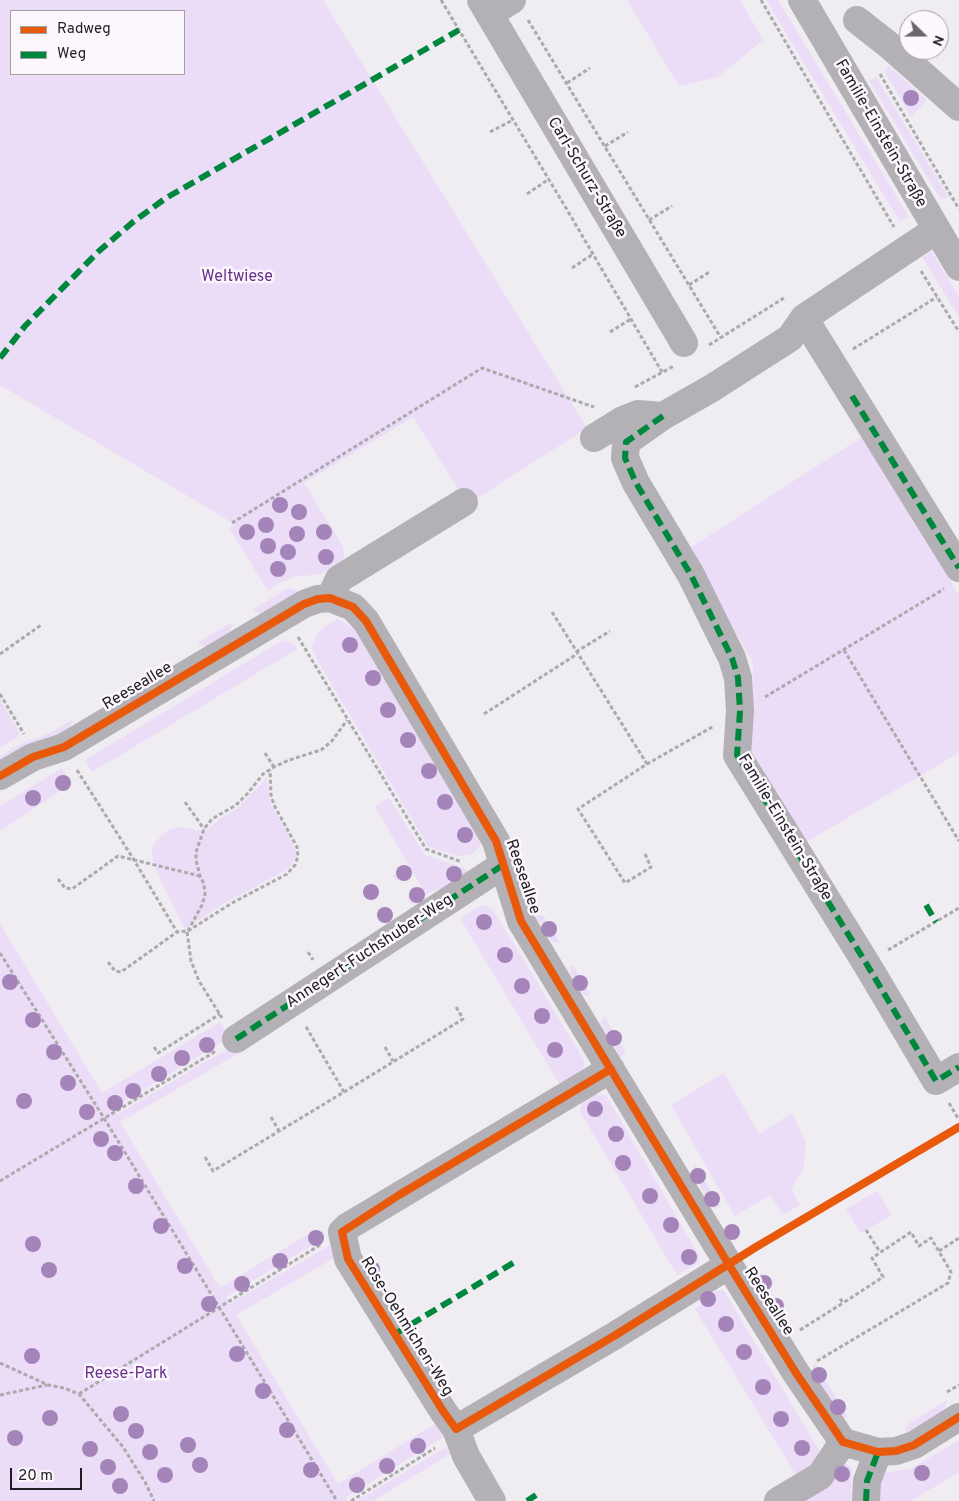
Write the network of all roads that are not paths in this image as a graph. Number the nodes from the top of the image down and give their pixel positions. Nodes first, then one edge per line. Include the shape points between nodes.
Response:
1 (802, 0) edge
2 (502, 8) edge
3 (859, 10) edge
4 (827, 41) junction
5 (959, 107) edge
6 (936, 230) junction
7 (959, 267) edge
8 (804, 318) junction
9 (689, 351) road end
10 (663, 416) junction
11 (594, 438) dead end
12 (464, 502) dead end
13 (952, 578) edge
14 (330, 598) junction
15 (0, 776) edge
16 (493, 872) junction
17 (236, 1039) road end
18 (959, 1067) edge
19 (611, 1069) junction
20 (728, 1265) junction
21 (959, 1417) edge
22 (457, 1431) junction
23 (843, 1442) junction
24 (878, 1452) junction
25 (492, 1501) edge
26 (778, 1501) edge
27 (866, 1501) edge

1 - 4 street, Familie-Einstein-Straße
2 - 9 street, Carl-Schurz-Straße
3 - 4 street
3 - 5 street via 890,46
4 - 6 street, Familie-Einstein-Straße
6 - 7 street, Familie-Einstein-Straße
6 - 8 street
8 - 10 street via 790,338
8 - 13 street via 832,362
10 - 11 street via 638,414
10 - 18 street, Familie-Einstein-Straße via 626,442 625,458 732,658 738,678 740,711 737,754 936,1080
12 - 14 street via 339,579
14 - 15 street, Reeseallee via 304,604 64,747 33,757
14 - 16 street, Reeseallee via 353,607 366,621 496,841
16 - 17 street, Annegert-Fuchshuber-Weg
16 - 19 street, Reeseallee
19 - 20 street, Reeseallee
19 - 22 street, Rose-Oehmichen-Weg via 342,1232 348,1258
20 - 22 street
20 - 23 street, Reeseallee
21 - 24 street via 914,1444 896,1451
22 - 25 street, Rose-Oehmichen-Weg via 466,1456
23 - 24 street
23 - 26 street via 820,1476
24 - 27 street via 867,1481

